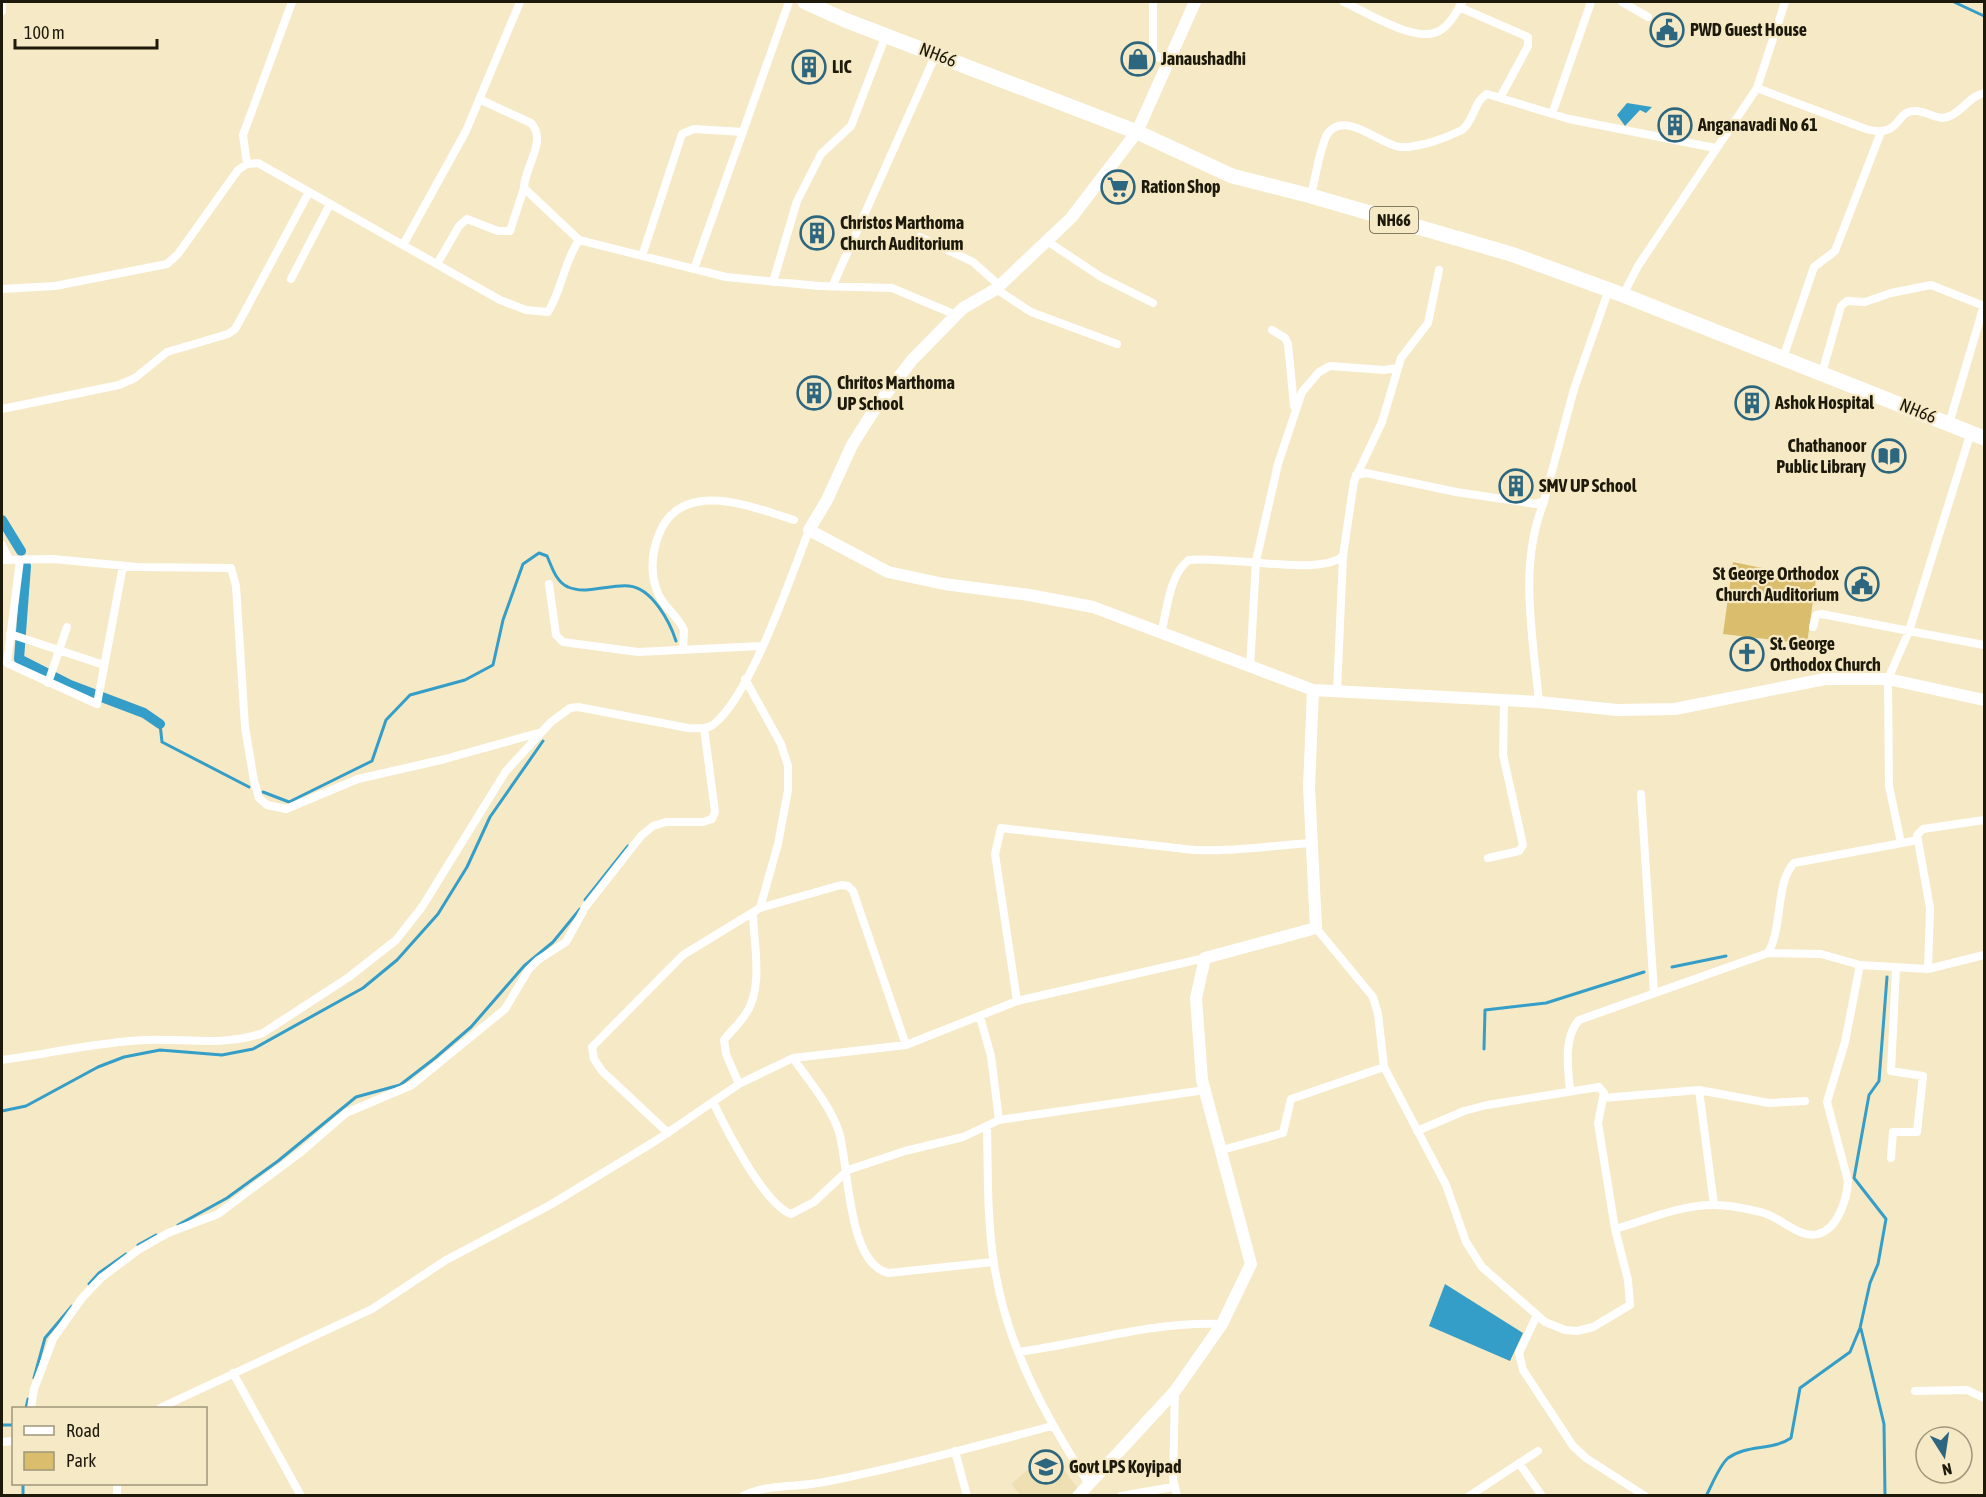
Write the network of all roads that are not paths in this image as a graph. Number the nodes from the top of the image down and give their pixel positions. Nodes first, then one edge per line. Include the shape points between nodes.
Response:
1 (3, 2) edge
2 (292, 2) edge
3 (520, 2) edge
4 (789, 2) edge
5 (805, 2) edge
6 (1153, 2) edge
7 (1195, 2) edge
8 (1344, 2) edge
9 (1591, 2) edge
10 (1622, 2) edge
11 (1785, 2) edge
12 (1461, 4) edge
13 (2, 11) edge
14 (1648, 17) dead end
15 (886, 35) junction
16 (936, 54) junction
17 (1168, 64) junction
18 (1757, 88) junction
19 (1984, 93) edge
20 (1500, 98) junction
21 (479, 99) junction
22 (1552, 114) junction
23 (742, 132) junction
24 (1137, 132) junction
25 (1881, 132) junction
26 (1715, 148) junction
27 (247, 164) junction
28 (524, 188) junction
29 (309, 192) junction
30 (1311, 196) junction
31 (330, 204) junction
32 (920, 237) dead end
33 (579, 240) junction
34 (1047, 241) junction
35 (403, 245) junction
36 (642, 256) junction
37 (437, 264) junction
38 (694, 269) junction
39 (1439, 270) dead end
40 (291, 279) dead end
41 (773, 282) junction
42 (832, 286) junction
43 (998, 287) junction
44 (2, 290) edge
45 (1616, 292) junction
46 (1153, 303) dead end
47 (1984, 306) edge
48 (956, 315) junction
49 (1272, 330) dead end
50 (1117, 344) dead end
51 (1783, 358) junction
52 (1397, 368) junction
53 (1822, 373) junction
54 (2, 409) edge
55 (1294, 409) junction
56 (1949, 424) junction
57 (1978, 435) edge
58 (1356, 475) junction
59 (1544, 501) junction
60 (794, 520) dead end
61 (809, 530) junction
62 (2, 545) edge
63 (1343, 556) junction
64 (5, 560) edge
65 (20, 560) junction
66 (1256, 561) junction
67 (123, 566) junction
68 (549, 584) dead end
69 (67, 627) dead end
70 (1813, 627) dead end
71 (1908, 631) junction
72 (10, 634) junction
73 (1161, 634) junction
74 (1984, 645) edge
75 (761, 646) junction
76 (60, 650) junction
77 (683, 650) junction
78 (104, 665) junction
79 (1250, 668) junction
80 (746, 679) junction
81 (1888, 679) junction
82 (48, 683) junction
83 (1313, 690) junction
84 (1337, 692) junction
85 (1504, 700) junction
86 (1984, 700) edge
87 (1539, 702) junction
88 (704, 728) junction
89 (542, 732) junction
90 (1641, 794) dead end
91 (1984, 820) edge
92 (1918, 840) junction
93 (1312, 843) junction
94 (1901, 843) junction
95 (1488, 858) dead end
96 (760, 908) junction
97 (753, 915) junction
98 (1316, 928) junction
99 (1768, 953) junction
100 (1984, 955) edge
101 (1205, 958) junction
102 (1860, 965) junction
103 (1896, 968) junction
104 (1928, 969) junction
105 (1654, 993) junction
106 (1017, 1001) junction
107 (980, 1017) junction
108 (906, 1045) junction
109 (793, 1058) junction
110 (2, 1060) edge
111 (1384, 1067) junction
112 (739, 1084) junction
113 (1570, 1089) junction
114 (1205, 1090) junction
115 (1699, 1090) junction
116 (1603, 1098) junction
117 (1805, 1101) dead end
118 (713, 1102) junction
119 (999, 1120) junction
120 (987, 1127) junction
121 (1417, 1131) junction
122 (668, 1133) junction
123 (1222, 1150) junction
124 (1891, 1158) dead end
125 (848, 1170) junction
126 (1714, 1205) junction
127 (1615, 1229) junction
128 (993, 1262) junction
129 (1536, 1315) junction
130 (1222, 1324) junction
131 (1018, 1352) junction
132 (233, 1373) junction
133 (1175, 1391) junction
134 (1915, 1391) dead end
135 (1984, 1398) edge
136 (31, 1407) edge
137 (162, 1407) edge
138 (1052, 1426) junction
139 (955, 1451) junction
140 (1538, 1451) dead end
141 (1519, 1463) junction
142 (1089, 1484) junction
143 (783, 1486) junction
144 (1175, 1491) edge
145 (301, 1496) edge
146 (743, 1496) edge
147 (786, 1496) edge
148 (967, 1496) edge
149 (1078, 1496) edge
150 (1121, 1496) edge
151 (1468, 1496) edge
152 (1542, 1496) edge
153 (1645, 1496) edge

1 - 13 street
2 - 27 street via 243,135
3 - 21 street
4 - 23 street
5 - 15 highway, NH66 / NH66
6 - 17 street via 1153,53
7 - 17 street
8 - 12 street via 1401,29 1429,34 1446,27
9 - 22 street
10 - 14 street
11 - 18 street
12 - 20 street via 1525,34 1530,40
15 - 16 highway, NH66 / NH66
15 - 41 street via 851,126 821,154 801,191
16 - 24 highway, NH66 / NH66
16 - 42 street
17 - 24 street
18 - 25 street
18 - 26 street
19 - 25 street via 1947,117 1915,110
20 - 22 street
20 - 30 street via 1484,95 1462,130 1408,146 1392,145 1353,127 1339,126 1328,133
21 - 28 street via 535,127 538,140
21 - 35 street via 466,131
22 - 26 street
23 - 36 street via 694,129 682,134
23 - 38 street
24 - 30 highway, NH66 / NH66 via 1232,176
24 - 34 street via 1071,218
25 - 51 street via 1835,250 1814,267
26 - 45 street via 1638,266
27 - 29 street via 258,163
27 - 44 street via 238,170 167,264 55,285
28 - 33 street
28 - 37 street via 510,231 498,231 467,219
29 - 31 street
29 - 54 street via 244,313 228,334 167,352 135,378 119,385
30 - 45 highway, NH66 / NH66 via 1511,254
31 - 35 street
31 - 40 street
32 - 43 street via 973,262
33 - 36 street
33 - 37 street via 568,256 558,297 548,312 526,310 500,300
34 - 43 street
34 - 46 street via 1101,277
35 - 37 street
36 - 38 street
38 - 41 street
39 - 52 street via 1428,323 1405,350
41 - 42 street
42 - 48 street via 892,288
43 - 48 street
43 - 50 street via 1031,312
45 - 51 highway, NH66 / NH66
45 - 59 street via 1574,389
47 - 53 street via 1931,285 1865,302 1847,301 1841,306
47 - 56 street
48 - 61 street via 912,360 876,407
49 - 55 street via 1288,344
51 - 53 highway, NH66 / NH66
52 - 55 street via 1330,366 1310,381
52 - 58 street via 1382,422
53 - 56 highway, NH66 / NH66
55 - 66 street
56 - 57 highway, NH66 / NH66
57 - 71 street
58 - 59 street via 1366,473 1536,504
58 - 63 street
59 - 87 street via 1535,523 1528,590
60 - 77 street via 722,500 685,506 673,513 662,526 654,546 652,569 663,604 684,630
61 - 73 street via 888,572 1093,607
61 - 75 street
62 - 64 street
63 - 66 street via 1319,566
63 - 84 street
64 - 65 street
65 - 67 street via 52,558
65 - 72 street
66 - 73 street via 1200,559 1183,564 1175,577
66 - 79 street
67 - 78 street
67 - 89 street via 231,568 237,597 245,728 254,781 259,798 267,805 286,809 358,779
68 - 77 street via 556,635 563,642 638,652
69 - 76 street
70 - 71 street via 1816,615 1822,614
71 - 74 street
71 - 81 street
72 - 76 street
72 - 82 street via 7,663
73 - 79 street
75 - 77 street
75 - 80 street
76 - 78 street
76 - 82 street
78 - 82 street via 97,704
79 - 83 street
80 - 88 street via 722,715
80 - 96 street via 781,744 788,766 788,790 778,844
81 - 86 street
81 - 87 street via 1825,680 1674,709 1617,710
81 - 94 street via 1889,786
83 - 84 street
83 - 93 street via 1309,787
84 - 85 street
85 - 87 street
85 - 95 street via 1503,755 1523,845 1519,851
88 - 89 street via 578,707 562,713
88 - 136 street via 715,816 703,822 666,822 641,836 586,906 566,942 529,969 505,1009 412,1085 346,1113 218,1214 168,1233 101,1278 53,1340
89 - 110 street via 506,771 422,908 396,940 349,977 263,1033 234,1042 144,1040
90 - 105 street
91 - 92 street via 1923,829
92 - 94 street
92 - 104 street via 1930,908
93 - 98 street
93 - 106 street via 1194,850 1001,828 995,854
94 - 99 street via 1794,863 1786,878
96 - 97 street
96 - 108 street via 841,885 854,891
97 - 112 street via 756,979 752,1000 745,1016 724,1040
97 - 122 street via 683,956 592,1047 602,1071
98 - 101 street
98 - 111 street via 1373,997
99 - 102 street via 1821,954
99 - 105 street
100 - 104 street
101 - 106 street
101 - 114 street via 1196,998
102 - 103 street
102 - 126 street via 1845,1042 1827,1102 1848,1181 1839,1215 1830,1228 1809,1235 1764,1213
103 - 104 street
103 - 124 street via 1891,1071 1923,1076 1917,1131 1893,1132
105 - 113 street via 1579,1020 1573,1026 1568,1058
106 - 107 street
107 - 108 street
107 - 119 street via 991,1056
108 - 109 street
109 - 112 street
109 - 125 street via 829,1110
111 - 121 street
111 - 123 street via 1291,1099 1283,1133
112 - 118 street
113 - 116 street via 1599,1087
113 - 121 street via 1464,1111
114 - 119 street
114 - 123 street
115 - 116 street
115 - 117 street via 1769,1103
115 - 126 street
116 - 127 street via 1598,1123
118 - 122 street
118 - 125 street via 747,1164 785,1212 797,1213
119 - 120 street
120 - 125 street
120 - 128 street
121 - 129 street via 1446,1185 1473,1256
122 - 132 street via 550,1205 446,1260 372,1309
123 - 130 street via 1251,1264
125 - 128 street via 849,1203 860,1240 883,1272
126 - 127 street
127 - 129 street via 1631,1297 1626,1310 1577,1331 1554,1326
128 - 131 street via 1008,1328
129 - 153 street via 1519,1353 1523,1370 1573,1446
130 - 131 street via 1147,1327
130 - 133 street
131 - 138 street
132 - 137 street
132 - 145 street
133 - 142 street
133 - 144 street
134 - 135 street via 1967,1390
138 - 139 street
138 - 142 street
139 - 143 street via 821,1483
139 - 148 street
140 - 141 street
141 - 151 street
141 - 152 street
142 - 149 street
143 - 146 street via 762,1488
143 - 147 street
144 - 150 street

